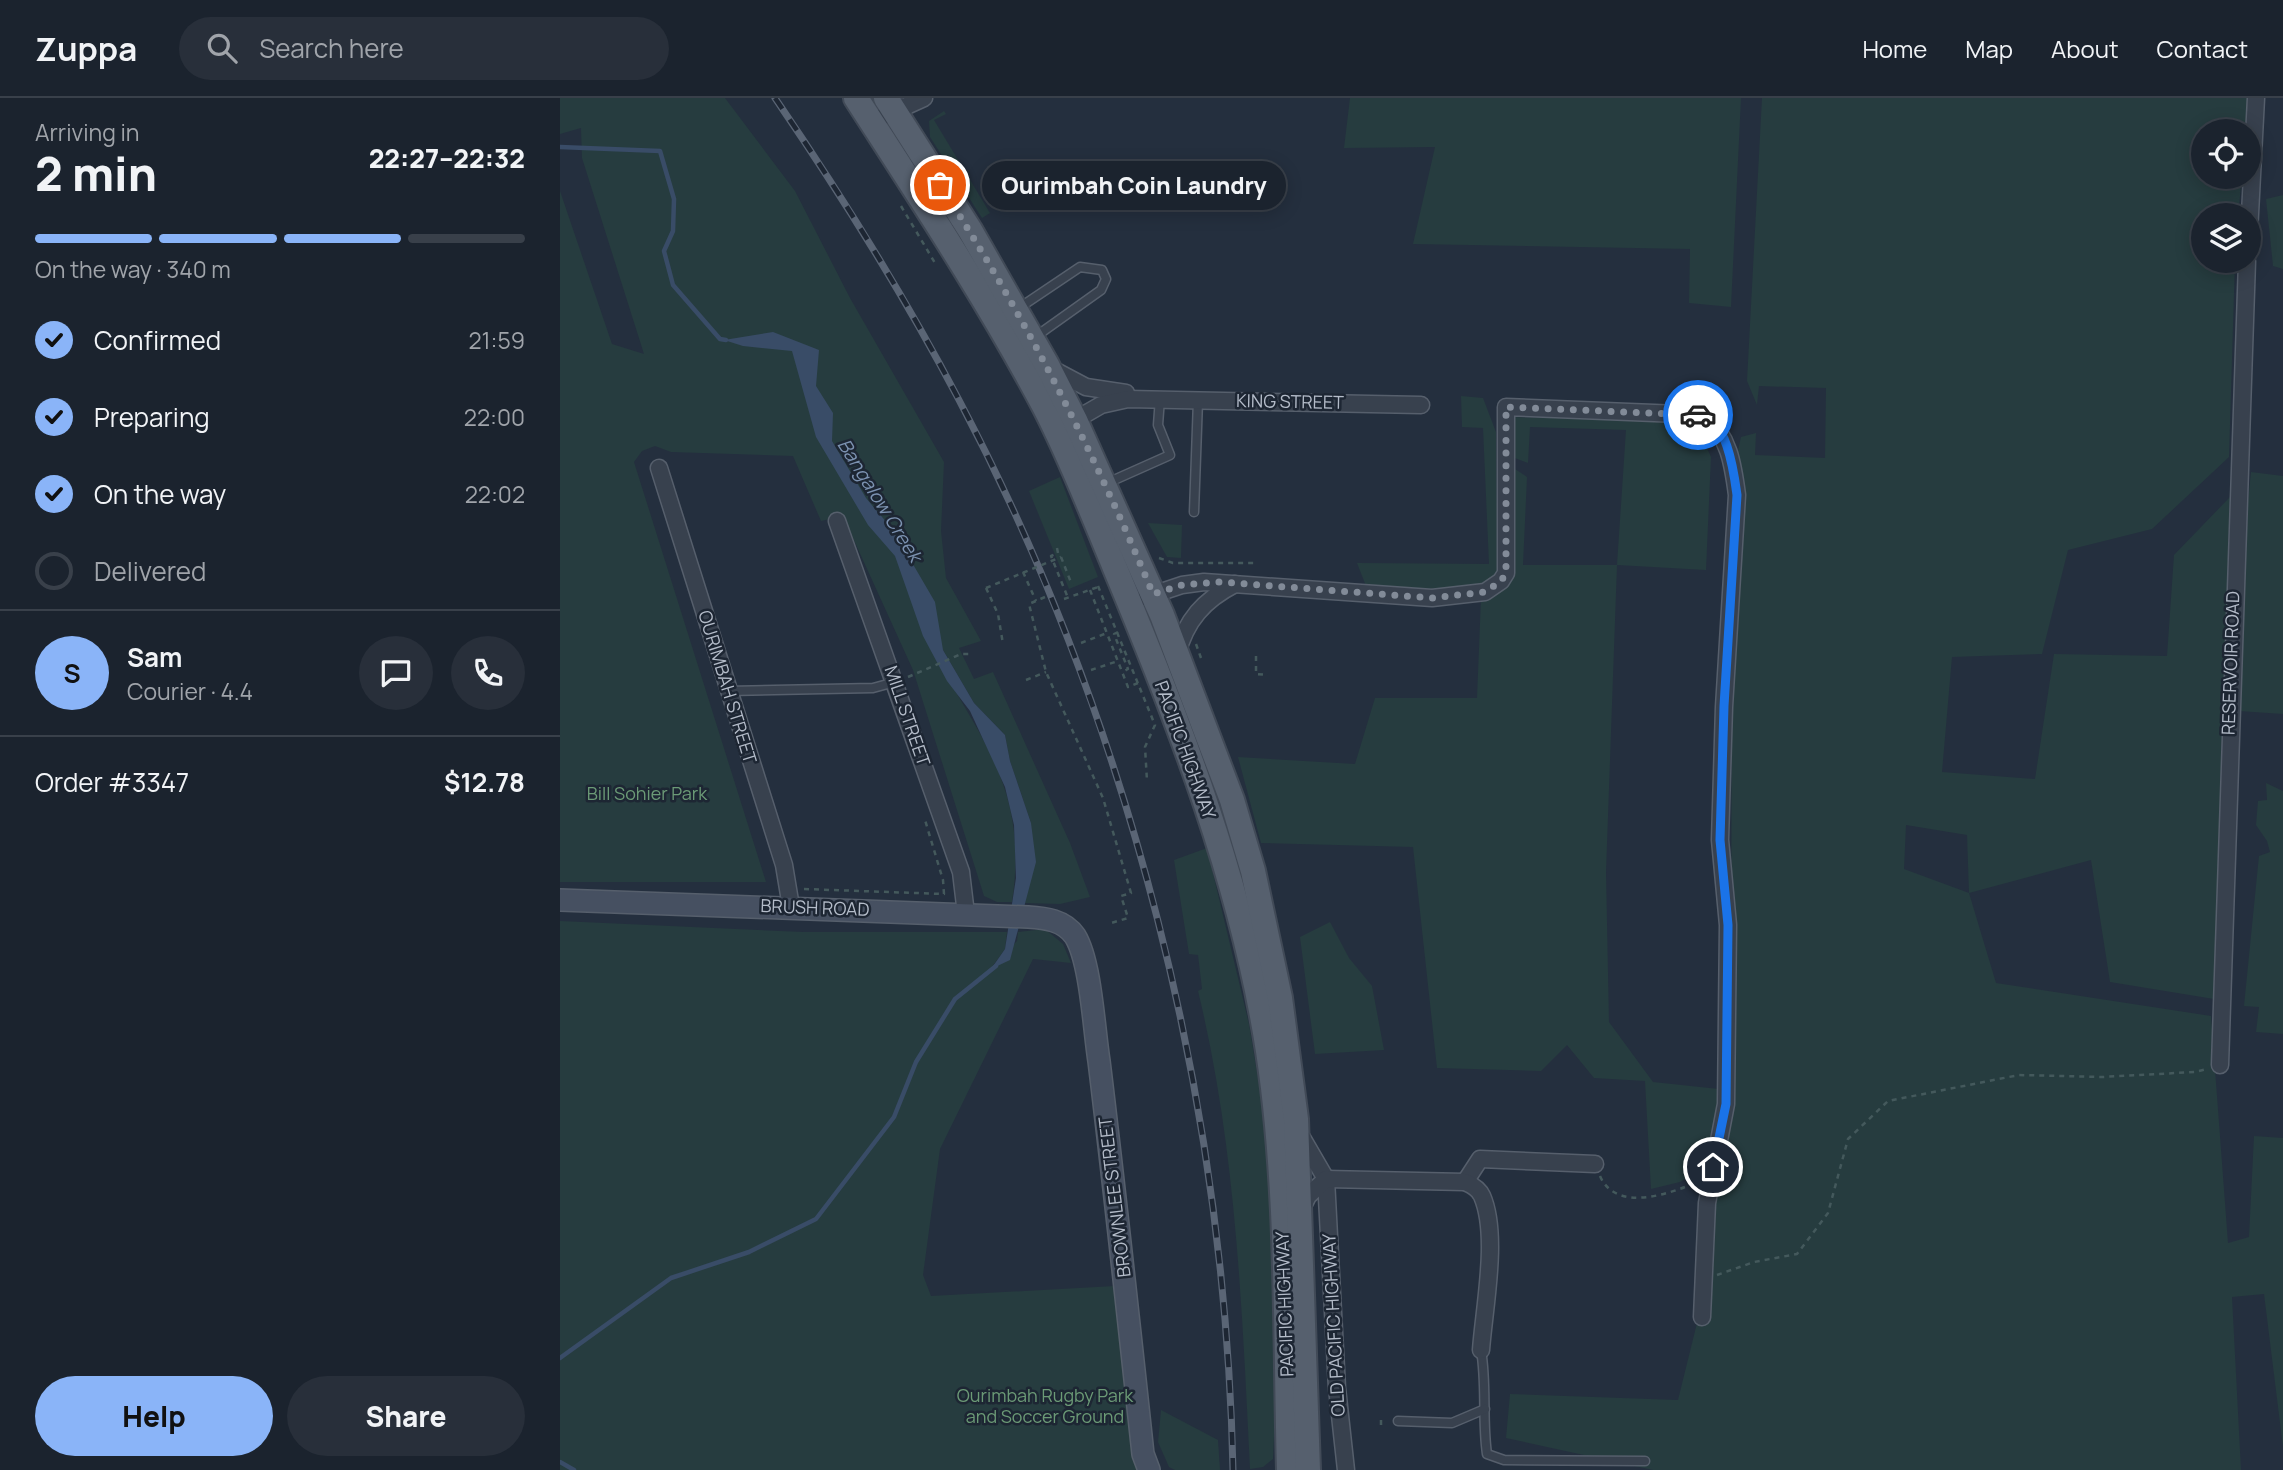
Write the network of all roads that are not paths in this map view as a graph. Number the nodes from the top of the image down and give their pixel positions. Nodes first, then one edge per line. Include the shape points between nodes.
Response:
1 (856, 98) edge
2 (924, 98) edge
3 (2256, 98) edge
4 (890, 104) edge
5 (871, 122) junction
6 (2251, 203) edge
7 (2247, 273) edge
8 (1016, 310) junction
9 (1032, 338) junction
10 (1047, 365) junction
11 (1160, 398) junction
12 (1198, 400) junction
13 (1421, 405) dead end
14 (1075, 420) junction
15 (659, 468) dead end
16 (1104, 484) junction
17 (1194, 512) dead end
18 (836, 521) dead end
19 (1237, 583) junction
20 (1153, 594) junction
21 (1130, 603) junction
22 (1177, 654) junction
23 (895, 682) junction
24 (728, 691) junction
25 (791, 898) junction
26 (560, 900) edge
27 (966, 914) junction
28 (1068, 928) joint
29 (2220, 1065) road end
30 (1296, 1119) junction
31 (1595, 1164) road end
32 (1326, 1179) junction
33 (1465, 1182) junction
34 (1299, 1214) junction
35 (1702, 1317) dead end
36 (1481, 1350) joint
37 (1485, 1409) junction
38 (1398, 1422) dead end
39 (1645, 1461) dead end
40 (1149, 1470) edge
41 (1289, 1470) edge
42 (1296, 1470) edge
43 (1306, 1470) edge
44 (1346, 1470) edge

1 - 5 main road, PACIFIC HIGHWAY
2 - 4 street
3 - 6 street
4 - 5 street
4 - 8 main road, PACIFIC HIGHWAY
5 - 21 main road, PACIFIC HIGHWAY via 1020,361
7 - 29 street, RESERVOIR ROAD
8 - 9 main road, PACIFIC HIGHWAY
8 - 9 lane via 1080,267 1102,270 1107,279 1101,290
9 - 10 main road, PACIFIC HIGHWAY
10 - 11 street, KING STREET via 1086,387
10 - 14 main road, PACIFIC HIGHWAY
11 - 12 street, KING STREET
11 - 14 street, KING STREET via 1112,401
11 - 16 lane via 1158,425 1170,455
12 - 13 street, KING STREET
12 - 17 lane
14 - 16 main road, PACIFIC HIGHWAY
15 - 24 street, OURIMBAH STREET
16 - 20 main road, PACIFIC HIGHWAY
18 - 23 street, MILL STREET
19 - 20 street via 1190,584
19 - 22 street via 1200,608 1187,626
19 - 35 street via 1421,597 1485,592 1506,573 1506,407 1704,415 1718,428 1728,447 1737,495 1720,840 1728,925 1726,1104 1713,1167
20 - 21 street
20 - 22 main road, PACIFIC HIGHWAY
21 - 41 main road, PACIFIC HIGHWAY via 1212,825 1240,913 1262,1017 1282,1194
22 - 30 main road, PACIFIC HIGHWAY via 1232,800 1253,871 1280,998
23 - 24 lane via 873,688
23 - 27 street, MILL STREET via 961,872
24 - 25 street, OURIMBAH STREET
25 - 26 street, BRUSH ROAD
25 - 27 street, BRUSH ROAD
27 - 28 street, BRUSH ROAD via 1051,919
28 - 40 street, BROWNLEE STREET via 1081,952 1091,1003 1143,1454
30 - 32 street via 1305,1145
30 - 34 main road, PACIFIC HIGHWAY
31 - 33 street via 1480,1159
32 - 33 street
32 - 34 street via 1308,1196
32 - 44 street, OLD PACIFIC HIGHWAY
33 - 36 street via 1482,1196 1489,1234
34 - 43 main road, PACIFIC HIGHWAY
36 - 37 lane
37 - 38 lane via 1452,1423
37 - 39 lane via 1487,1454 1504,1460
42 - 43 main road

